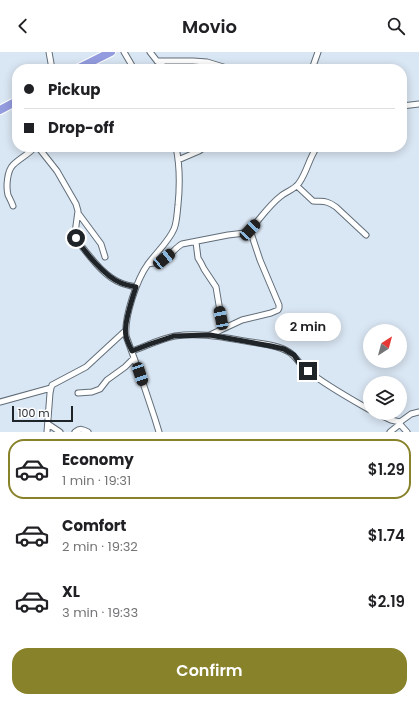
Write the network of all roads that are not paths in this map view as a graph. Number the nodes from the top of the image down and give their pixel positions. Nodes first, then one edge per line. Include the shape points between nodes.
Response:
1 (49, 52) edge
2 (111, 52) edge
3 (124, 52) edge
4 (150, 52) edge
5 (318, 52) edge
6 (157, 61) junction
7 (51, 64) edge
8 (87, 64) edge
9 (131, 64) edge
10 (161, 64) edge
11 (214, 64) edge
12 (314, 64) edge
13 (418, 103) edge
14 (12, 104) edge
15 (407, 105) edge
16 (0, 110) edge
17 (30, 152) edge
18 (40, 152) edge
19 (177, 152) edge
20 (197, 152) edge
21 (314, 152) edge
22 (178, 160) junction
23 (297, 186) junction
24 (13, 206) dead end
25 (78, 213) junction
26 (250, 230) junction
27 (366, 235) dead end
28 (196, 242) junction
29 (105, 257) dead end
30 (148, 264) junction
31 (136, 287) junction
32 (223, 329) junction
33 (126, 331) junction
34 (210, 335) junction
35 (132, 351) junction
36 (134, 358) junction
37 (51, 388) junction
38 (78, 393) dead end
39 (0, 402) edge
40 (363, 406) edge
41 (419, 412) edge
42 (391, 420) edge
43 (399, 423) junction
44 (48, 424) junction
45 (47, 432) edge
46 (60, 432) edge
47 (75, 432) edge
48 (88, 432) edge
49 (158, 432) edge
50 (390, 432) edge
51 (407, 432) edge

1 - 7 street
2 - 8 highway
3 - 9 street
4 - 6 street
5 - 12 street
6 - 10 street
6 - 11 street
13 - 15 street
14 - 16 highway
17 - 24 street via 9,172 7,188
18 - 25 street via 57,171 76,204
19 - 22 street
20 - 22 street
21 - 23 street
22 - 30 street via 179,191 174,230
23 - 26 street via 282,195
23 - 27 street via 313,201 329,202
25 - 29 street via 101,244
25 - 31 street via 75,233 78,242 112,278
26 - 28 street
26 - 32 street via 279,308
28 - 30 street via 182,244 164,259
28 - 32 street via 198,258 216,287
30 - 31 street
31 - 33 street
32 - 34 street
33 - 35 street
33 - 37 street via 86,368
34 - 35 street via 174,336
34 - 40 street via 284,349 332,389
35 - 36 street
36 - 38 street via 100,389
36 - 49 street
37 - 39 street
37 - 44 street
41 - 43 street via 411,414
42 - 43 street
43 - 50 street
43 - 51 street
44 - 45 street
44 - 46 street
47 - 48 street via 79,429

